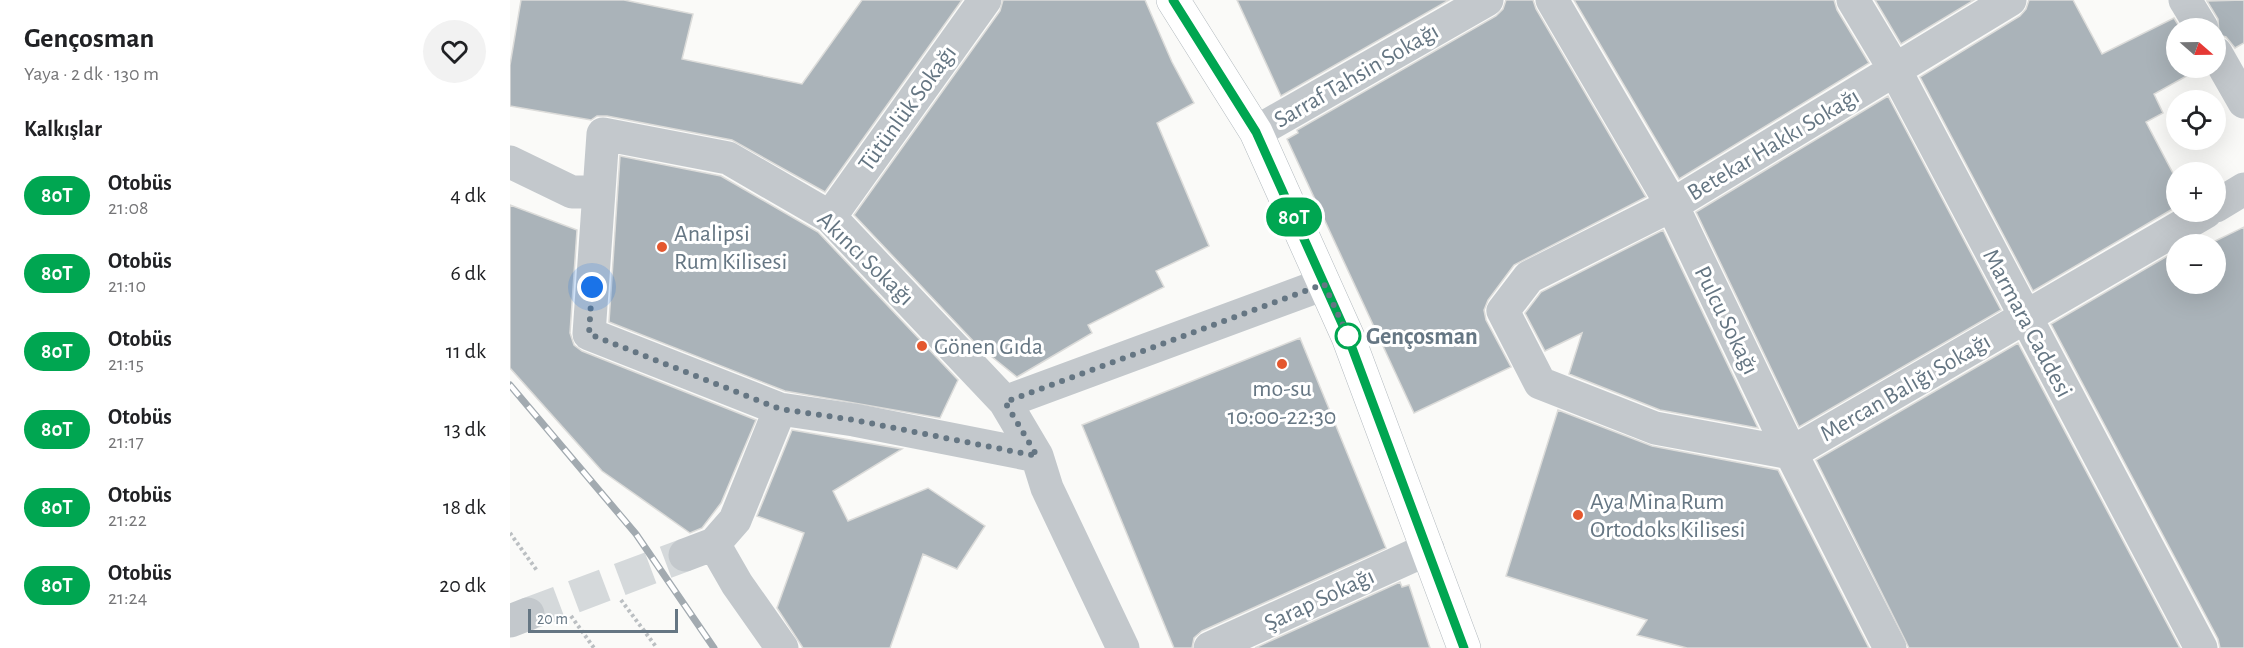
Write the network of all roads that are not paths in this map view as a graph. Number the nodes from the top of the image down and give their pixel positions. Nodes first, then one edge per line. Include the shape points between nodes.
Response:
1 (985, 0) edge
2 (1173, 0) edge
3 (1487, 0) edge
4 (1552, 0) edge
5 (1853, 0) edge
6 (2010, 0) edge
7 (2185, 0) edge
8 (2196, 18) edge
9 (1895, 70) junction
10 (2226, 70) edge
11 (2244, 102) edge
12 (1256, 132) junction
13 (510, 162) edge
14 (2244, 189) edge
15 (599, 192) junction
16 (2226, 200) edge
17 (1672, 205) junction
18 (830, 217) junction
19 (2189, 222) edge
20 (1324, 284) junction
21 (2025, 318) junction
22 (1005, 402) junction
23 (780, 409) junction
24 (1791, 453) junction
25 (1037, 456) junction
26 (1428, 549) junction
27 (782, 648) edge
28 (1123, 648) edge
29 (1210, 648) edge
30 (1464, 648) edge
31 (1890, 648) edge
32 (2201, 648) edge

1 - 18 street, Tütünlük Sokağı
2 - 12 street
3 - 12 street, Sarraf Tahsin Sokağı
4 - 17 street, Pulcu Sokağı
5 - 9 street, Marmara Caddesi
6 - 9 street, Betekar Hakkı Sokağı
7 - 8 street
9 - 17 street, Betekar Hakkı Sokağı
9 - 21 street, Marmara Caddesi
10 - 11 street
12 - 20 street
13 - 15 street via 572,192
14 - 16 street
15 - 18 street, Akıncı Sokağı via 603,134 728,158
15 - 23 street via 589,334
17 - 24 street, Pulcu Sokağı
17 - 24 street, Betekar Hakkı Sokağı via 1529,277 1503,311 1540,383 1655,428
18 - 22 street, Akıncı Sokağı
19 - 21 street, Mercan Balığı Sokağı
20 - 22 street
20 - 26 street
21 - 24 street, Mercan Balığı Sokağı
21 - 32 street, Marmara Caddesi
22 - 25 street, Akıncı Sokağı
23 - 25 street
23 - 27 street via 735,520 700,549 737,584
24 - 31 street, Pulcu Sokağı
25 - 28 street, Akıncı Sokağı via 1047,488
26 - 29 street, Şarap Sokağı
26 - 30 street

